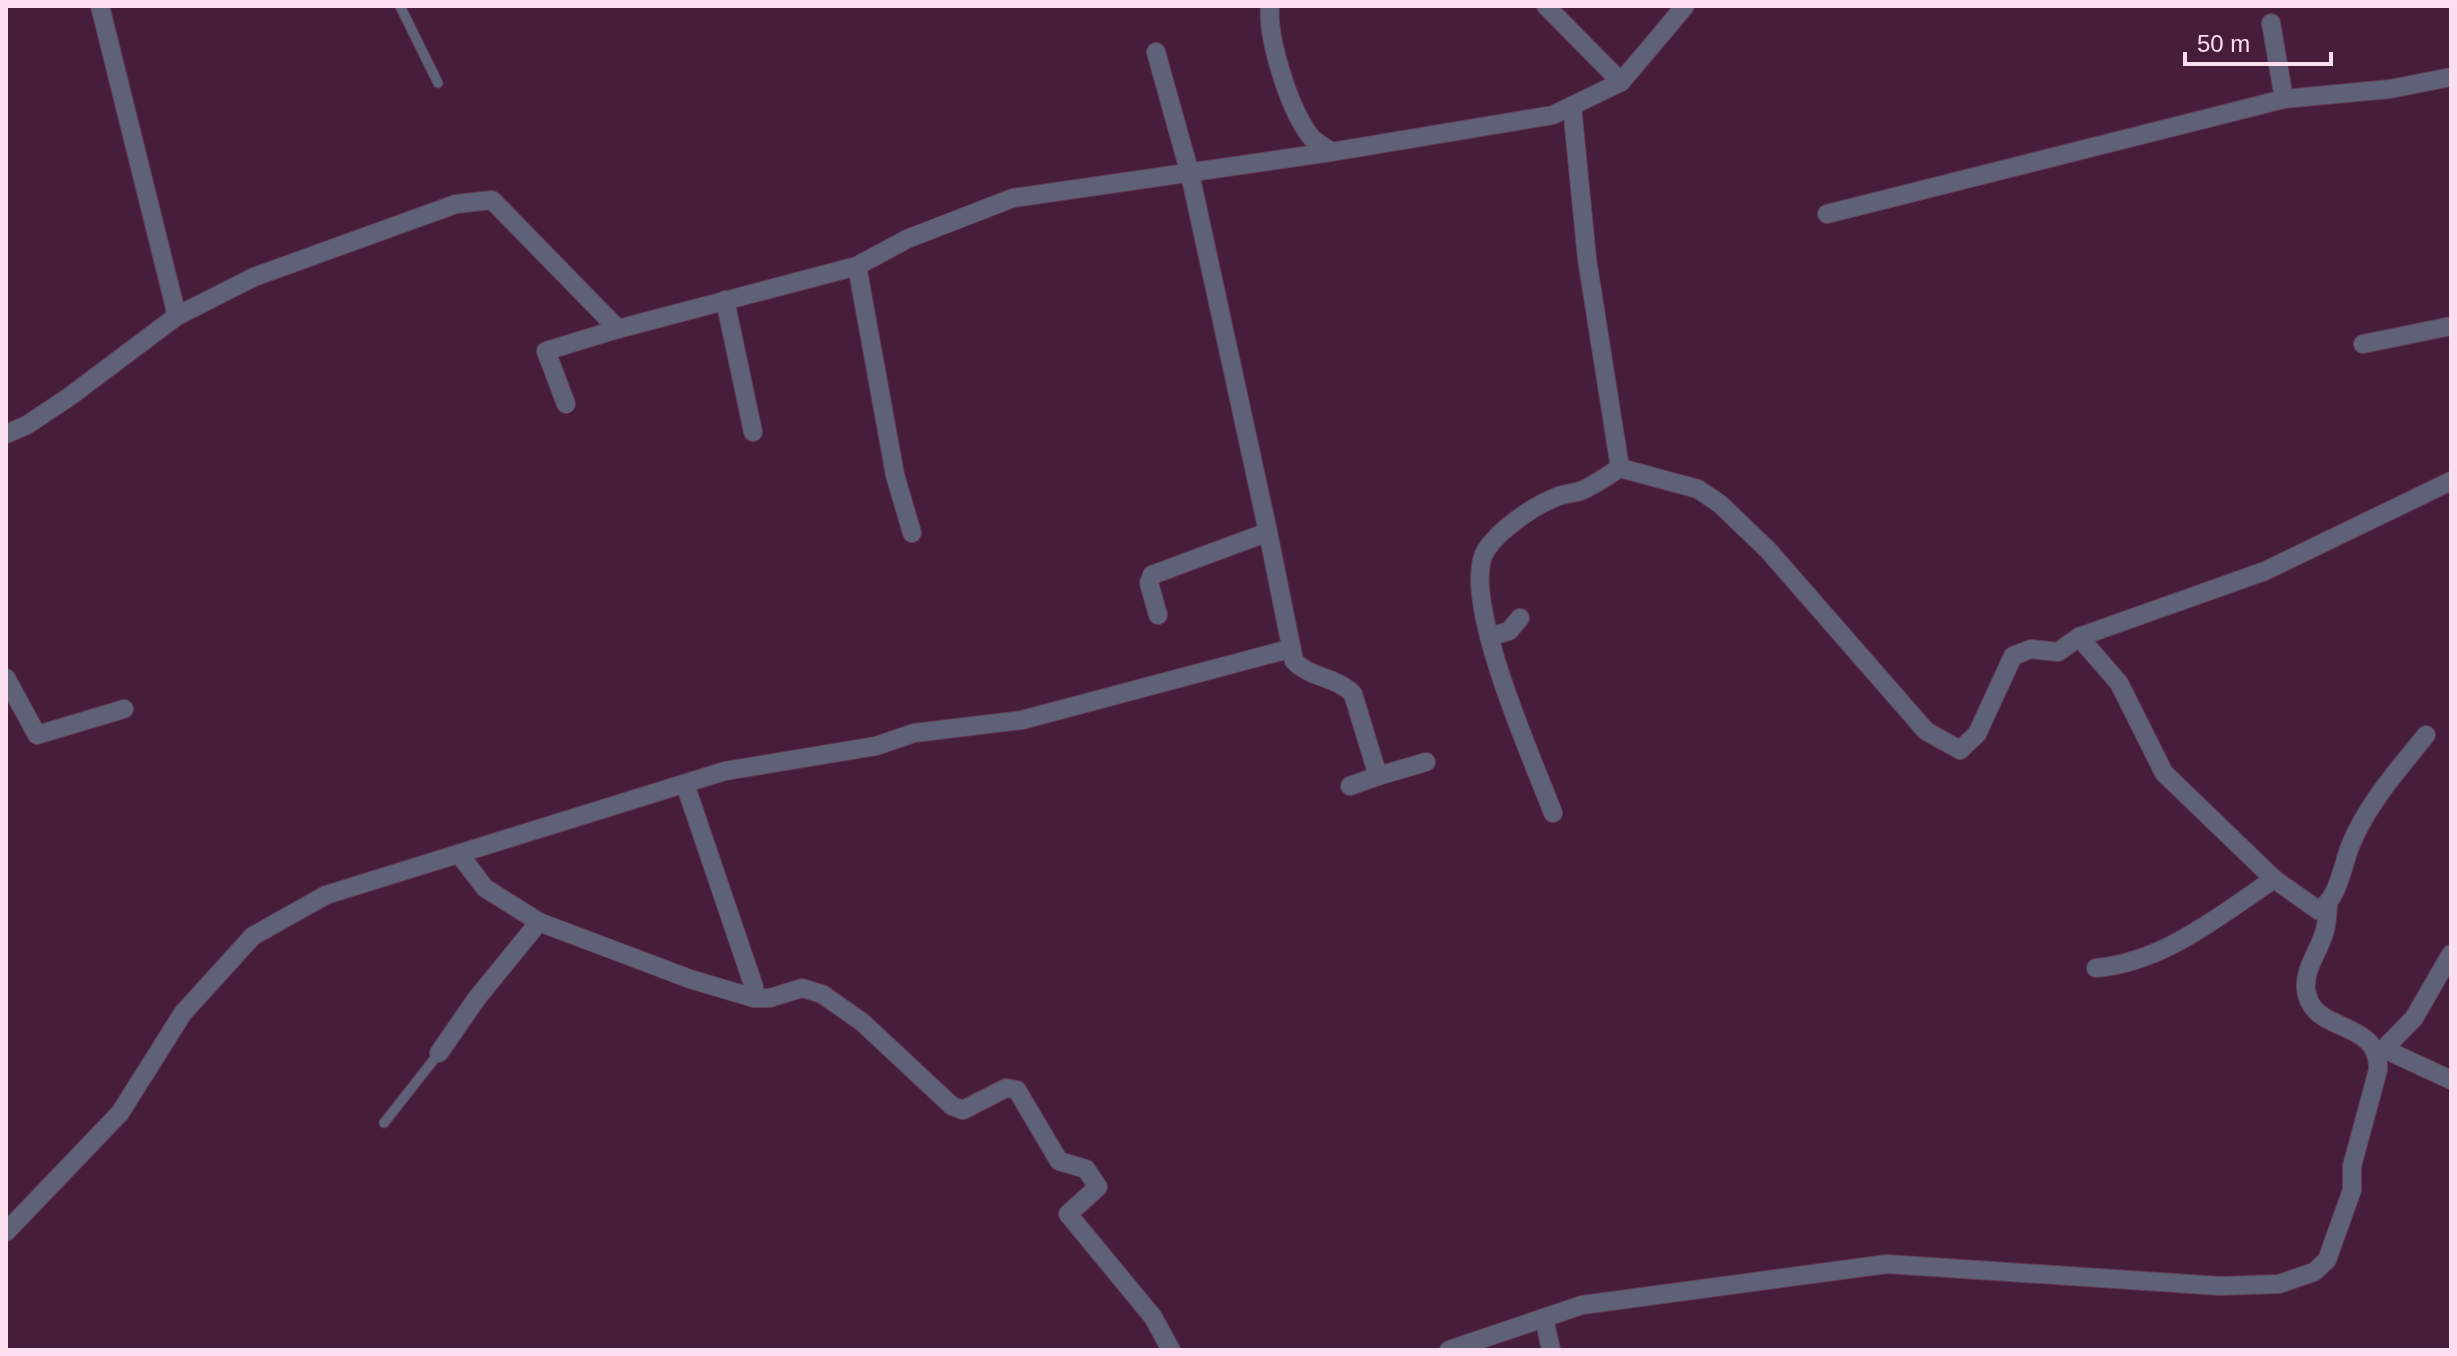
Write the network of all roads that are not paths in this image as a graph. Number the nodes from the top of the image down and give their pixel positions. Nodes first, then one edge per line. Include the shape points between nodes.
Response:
1 (100, 6) edge
2 (400, 6) edge
3 (1270, 6) edge
4 (1546, 6) edge
5 (1685, 6) edge
6 (2271, 23) dead end
7 (1156, 52) dead end
8 (2451, 77) edge
9 (1621, 82) junction
10 (438, 83) dead end
11 (2284, 99) junction
12 (1572, 106) junction
13 (1331, 152) junction
14 (1190, 174) junction
15 (1827, 214) dead end
16 (857, 266) junction
17 (725, 300) junction
18 (177, 316) junction
19 (2451, 326) edge
20 (618, 329) junction
21 (2363, 344) dead end
22 (566, 404) dead end
23 (753, 432) dead end
24 (6, 434) edge
25 (1620, 468) junction
26 (2451, 481) edge
27 (1268, 532) junction
28 (912, 533) dead end
29 (1158, 615) dead end
30 (1520, 618) dead end
31 (1489, 637) junction
32 (2079, 637) junction
33 (1289, 649) junction
34 (6, 678) edge
35 (124, 709) dead end
36 (2426, 735) dead end
37 (1426, 762) dead end
38 (1378, 776) junction
39 (685, 784) junction
40 (1350, 786) dead end
41 (1553, 813) dead end
42 (459, 854) junction
43 (2274, 879) junction
44 (2328, 906) junction
45 (539, 922) junction
46 (2451, 954) edge
47 (2096, 968) dead end
48 (754, 987) dead end
49 (2381, 1051) junction
50 (439, 1053) joint
51 (2451, 1080) edge
52 (384, 1123) dead end
53 (6, 1232) edge
54 (1544, 1318) junction
55 (1171, 1350) edge
56 (1449, 1350) edge
57 (1551, 1350) edge

1 - 18 street
2 - 10 lane
3 - 13 street via 1268,23 1279,67 1311,138
4 - 9 street
5 - 9 street
6 - 11 street
7 - 14 street
8 - 11 street
9 - 12 street
11 - 15 street
12 - 13 street via 1553,115
12 - 25 street via 1587,259
13 - 14 street
14 - 16 street via 1013,198 907,239
14 - 27 street
16 - 17 street
16 - 28 street via 895,475
17 - 20 street
17 - 23 street
18 - 20 street via 254,277 456,204 492,200
18 - 24 street via 69,397
19 - 21 street
20 - 22 street via 546,351
25 - 31 street via 1536,508 1485,552 1477,588
25 - 32 street via 1698,489 1720,504 1768,550 1926,731 1960,750 1977,734 2013,656 2031,649 2058,652
26 - 32 street via 2265,571
27 - 29 street via 1152,575 1149,583
27 - 33 street
30 - 31 street via 1509,631
31 - 41 street
32 - 43 street via 2119,683 2164,773
33 - 38 street via 1300,668 1353,694
33 - 39 street via 1022,720 914,733 876,746 725,771
34 - 35 street via 37,735
36 - 44 street via 2373,802
37 - 38 street
38 - 40 street
39 - 42 street
39 - 48 street
42 - 45 street via 485,888
42 - 53 street via 326,895 253,936 183,1013 120,1113
43 - 44 street via 2318,910
43 - 47 street via 2181,941 2140,959
44 - 49 street via 2325,930 2307,976 2309,1000 2327,1020
45 - 50 street
45 - 55 street via 754,998 802,988 822,994 963,1110 1006,1088 1017,1090 1059,1161 1086,1169 1098,1187 1068,1214 1153,1317
46 - 49 street via 2414,1018
49 - 51 street
49 - 54 street via 2352,1166 2352,1190 2327,1260 2314,1272 2279,1284 2220,1286 1887,1264 1582,1305
50 - 52 lane
54 - 56 street
54 - 57 street

